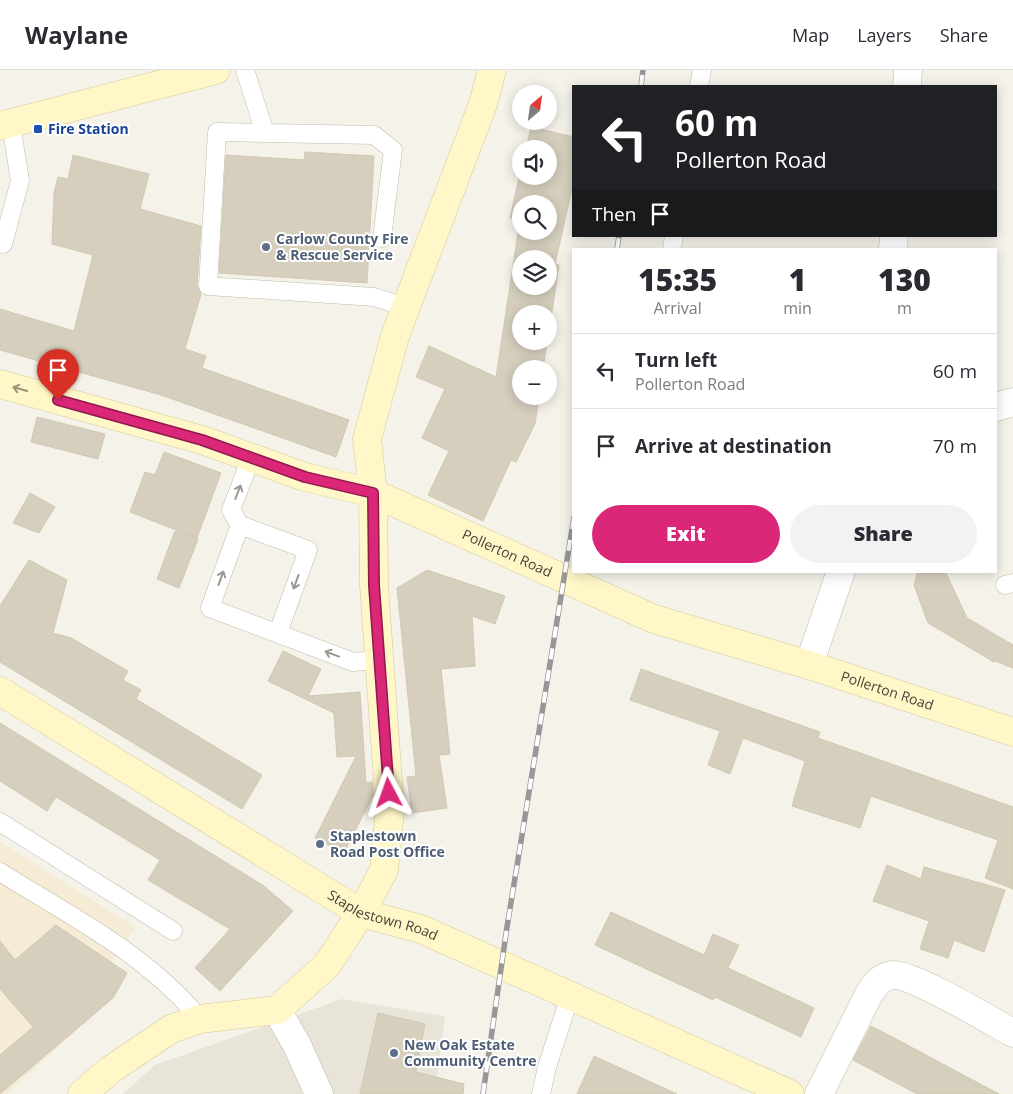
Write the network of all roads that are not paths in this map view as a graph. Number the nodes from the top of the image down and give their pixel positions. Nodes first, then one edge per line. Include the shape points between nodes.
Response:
1 (216, 70) edge
2 (245, 70) edge
3 (492, 70) edge
4 (702, 70) edge
5 (908, 70) edge
6 (699, 85) edge
7 (907, 85) edge
8 (5, 125) edge
9 (264, 133) junction
10 (382, 238) dead end
11 (3, 244) dead end
12 (406, 306) junction
13 (0, 384) edge
14 (1013, 402) edge
15 (997, 407) edge
16 (251, 458) junction
17 (373, 493) junction
18 (240, 525) junction
19 (840, 573) edge
20 (278, 633) junction
21 (379, 660) junction
22 (809, 665) junction
23 (0, 691) edge
24 (1013, 732) edge
25 (0, 822) edge
26 (0, 872) edge
27 (361, 913) junction
28 (173, 931) dead end
29 (570, 996) junction
30 (277, 1010) junction
31 (200, 1019) junction
32 (1013, 1033) edge
33 (781, 1092) edge
34 (82, 1094) edge
35 (318, 1094) edge
36 (542, 1094) edge
37 (819, 1094) edge

1 - 8 main road
2 - 9 lane
3 - 12 main road via 483,104
4 - 6 lane
5 - 7 street
8 - 11 lane via 20,181
9 - 10 lane via 374,135 393,150
9 - 12 lane via 217,132 208,286 374,297
12 - 17 main road via 367,439
16 -> 13 main road, Pollerton Road via 202,440
14 - 15 street
16 - 17 main road, Pollerton Road via 305,477
18 -> 16 lane via 231,510
17 - 21 main road
17 - 22 main road, Pollerton Road via 654,619
20 -> 18 lane via 210,608
18 -> 20 lane via 308,550
19 - 22 street
21 -> 20 lane via 353,662
21 - 27 main road via 390,810 384,870
22 - 24 main road, Pollerton Road
23 - 27 main road, Staplestown Road
25 - 28 lane
26 - 31 lane via 141,961 181,996
27 - 29 main road, Staplestown Road via 421,929
27 - 30 main road via 327,965
29 - 33 main road, Staplestown Road
29 - 36 lane via 546,1067
30 - 31 main road
30 - 35 street via 297,1045
31 - 34 main road via 171,1029 110,1070
32 - 37 street via 914,980 893,975 879,980 869,994

